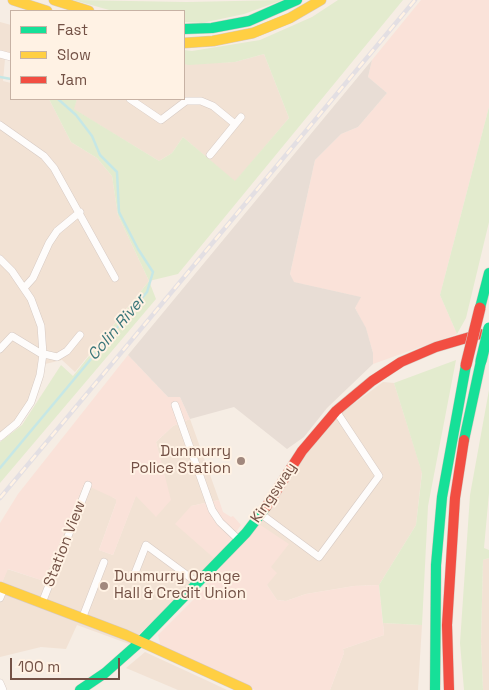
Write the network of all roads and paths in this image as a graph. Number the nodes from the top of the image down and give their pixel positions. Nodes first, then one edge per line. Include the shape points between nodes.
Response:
1 (14, 0) edge
2 (54, 0) edge
3 (297, 0) edge
4 (321, 0) edge
5 (44, 10) edge
6 (86, 10) edge
7 (185, 29) edge
8 (185, 42) edge
9 (131, 100) edge
10 (241, 117) dead end
11 (0, 124) edge
12 (235, 124) junction
13 (210, 155) dead end
14 (80, 212) junction
15 (0, 259) edge
16 (489, 274) edge
17 (115, 278) dead end
18 (24, 288) junction
19 (489, 330) edge
20 (80, 335) dead end
21 (0, 349) edge
22 (43, 354) junction
23 (175, 404) dead end
24 (336, 411) junction
25 (0, 437) edge
26 (88, 485) dead end
27 (261, 514) junction
28 (239, 540) junction
29 (104, 562) dead end
30 (135, 573) dead end
31 (199, 584) junction
32 (1, 591) edge
33 (42, 603) junction
34 (82, 618) junction
35 (140, 642) junction
36 (0, 683) edge
37 (3, 690) edge
38 (80, 690) edge
39 (247, 690) edge
40 (435, 690) edge
41 (449, 690) edge

1 - 5 main road
2 - 6 main road
3 - 7 main road via 240,23
4 - 8 main road via 290,18 253,33 213,42
9 - 12 street via 161,120 186,101 201,101 213,106
10 - 12 street
11 - 14 street via 44,156
12 - 13 street
14 - 17 street
14 - 18 street via 57,231 33,278
15 - 18 street
16 - 40 main road, bridge via 466,365 442,497 436,575
18 - 22 street via 38,315
19 - 24 main road, Kingsway via 401,362
19 - 41 main road, bridge via 462,449 455,498 447,625
20 - 22 street via 64,354 53,357
21 - 22 street via 12,336
22 - 25 street via 31,402 17,423
23 - 28 street via 212,510
24 - 27 main road, Kingsway via 302,451
24 - 27 street via 379,476 319,557
26 - 33 street, Station View
27 - 28 main road, Kingsway
28 - 31 main road, Kingsway
29 - 34 street
30 - 31 street via 146,545
31 - 35 main road, Kingsway
32 - 33 main road
33 - 34 main road
34 - 35 main road
35 - 38 main road, Kingsway
35 - 39 main road
36 - 37 street

